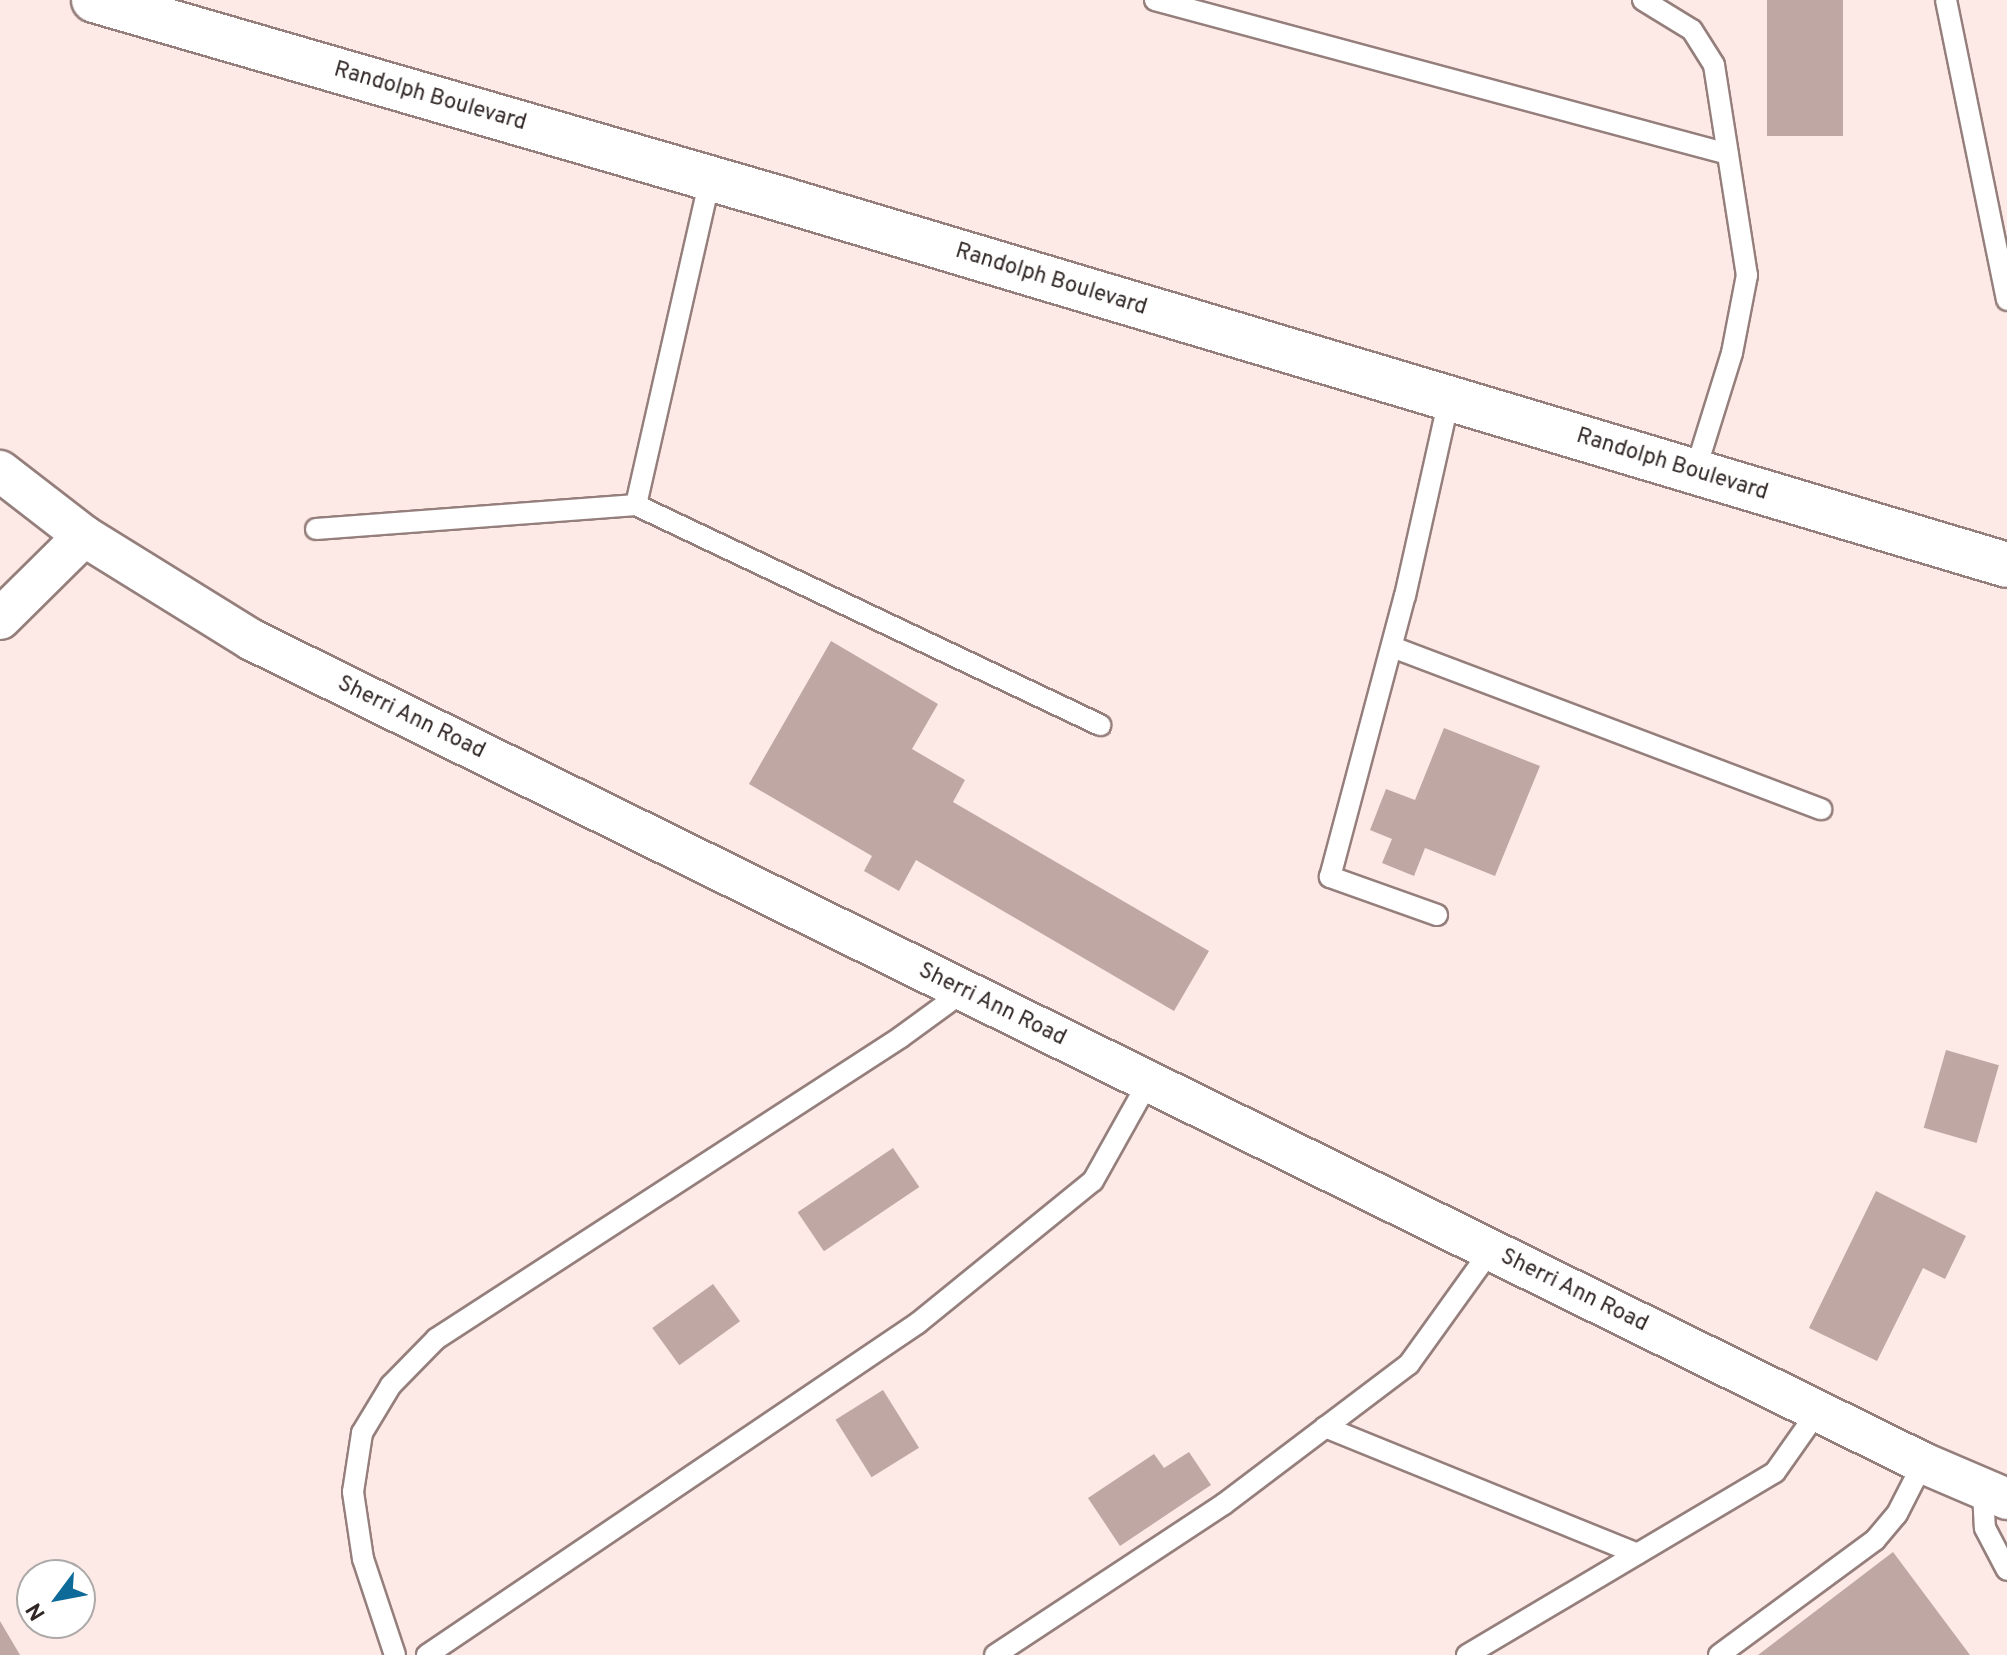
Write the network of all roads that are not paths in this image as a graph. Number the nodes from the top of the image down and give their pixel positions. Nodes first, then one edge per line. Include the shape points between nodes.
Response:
1 (94, 0) edge
2 (1155, 0) edge
3 (1643, 0) edge
4 (1946, 0) edge
5 (1728, 154) junction
6 (710, 179) junction
7 (2004, 266) edge
8 (2007, 300) edge
9 (1449, 399) junction
10 (0, 471) edge
11 (1695, 472) junction
12 (636, 505) junction
13 (316, 529) dead end
14 (84, 536) junction
15 (2007, 565) edge
16 (0, 619) edge
17 (1392, 647) junction
18 (1100, 725) dead end
19 (1821, 809) dead end
20 (1437, 915) dead end
21 (964, 991) junction
22 (1149, 1081) junction
23 (1491, 1250) junction
24 (1818, 1411) junction
25 (1325, 1427) junction
26 (1923, 1463) junction
27 (1995, 1496) edge
28 (1637, 1554) junction
29 (2007, 1570) edge
30 (395, 1655) edge
31 (427, 1655) edge
32 (995, 1655) edge
33 (1467, 1655) edge
34 (1719, 1655) edge

1 - 6 main road, Randolph Boulevard
2 - 5 lane
3 - 5 lane via 1692,30 1714,65
4 - 7 lane
5 - 11 lane via 1747,275 1732,353
6 - 9 main road, Randolph Boulevard
6 - 12 lane
7 - 8 lane
9 - 11 main road, Randolph Boulevard
9 - 17 lane
10 - 14 street, Sherri Ann Road
11 - 15 main road, Randolph Boulevard
12 - 13 lane
12 - 18 lane
14 - 16 street
14 - 21 street, Sherri Ann Road via 252,640
17 - 19 lane
17 - 20 lane via 1330,877
21 - 22 street, Sherri Ann Road
21 - 30 lane via 436,1339 391,1385 362,1433 353,1492 363,1559
22 - 23 street, Sherri Ann Road
22 - 31 lane via 1093,1181 918,1323
23 - 24 street, Sherri Ann Road
23 - 25 lane via 1409,1364
24 - 26 street, Sherri Ann Road
24 - 28 lane via 1775,1472
25 - 28 lane
25 - 32 lane via 1224,1504
26 - 27 street, Sherri Ann Road
26 - 34 lane via 1897,1514 1875,1540
27 - 29 lane via 1985,1528
28 - 33 lane

